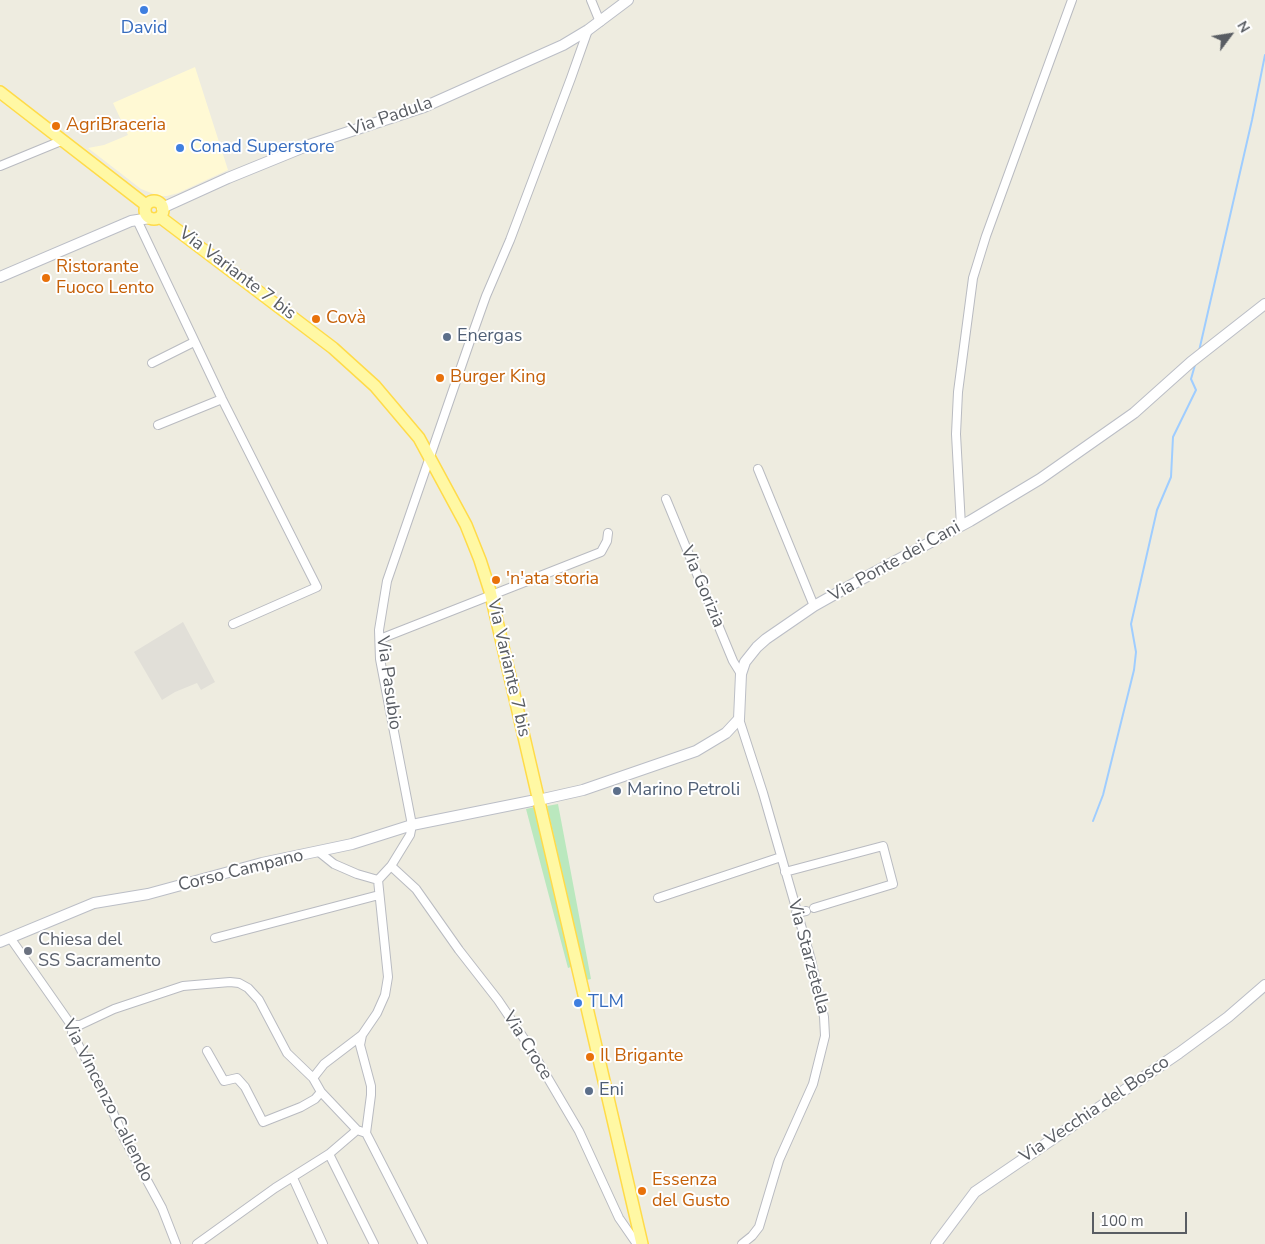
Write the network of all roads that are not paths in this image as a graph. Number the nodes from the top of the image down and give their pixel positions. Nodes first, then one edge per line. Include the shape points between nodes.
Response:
1 (591, 0) edge
2 (628, 0) edge
3 (1072, 0) edge
4 (600, 22) junction
5 (588, 30) junction
6 (0, 92) edge
7 (62, 141) junction
8 (0, 166) edge
9 (153, 211) junction
10 (134, 220) junction
11 (0, 278) edge
12 (1265, 304) edge
13 (194, 342) junction
14 (152, 363) dead end
15 (222, 399) junction
16 (158, 425) dead end
17 (429, 456) junction
18 (758, 469) dead end
19 (666, 499) dead end
20 (961, 526) junction
21 (608, 533) dead end
22 (491, 595) junction
23 (814, 606) junction
24 (233, 624) dead end
25 (380, 639) junction
26 (741, 674) junction
27 (738, 719) junction
28 (543, 798) dead end
29 (531, 801) dead end
30 (412, 825) junction
31 (319, 852) junction
32 (781, 857) junction
33 (391, 866) junction
34 (785, 872) junction
35 (378, 880) junction
36 (379, 895) junction
37 (658, 898) dead end
38 (796, 913) junction
39 (215, 938) dead end
40 (11, 939) junction
41 (0, 942) edge
42 (1265, 985) edge
43 (73, 1026) junction
44 (362, 1035) junction
45 (206, 1051) dead end
46 (313, 1078) junction
47 (321, 1092) junction
48 (357, 1130) junction
49 (366, 1133) junction
50 (329, 1154) junction
51 (293, 1178) junction
52 (176, 1244) edge
53 (197, 1244) edge
54 (323, 1244) edge
55 (374, 1244) edge
56 (423, 1244) edge
57 (637, 1244) edge
58 (642, 1244) edge
59 (742, 1244) edge
60 (936, 1244) edge

1 - 4 street
2 - 4 street, Via Padula
3 - 20 street via 973,278 958,392 956,434
4 - 5 street, Via Padula
5 - 9 street, Via Padula via 424,107 309,145
5 - 17 street
6 - 7 main road, Via Variante 7 bis
7 - 8 street
7 - 9 main road, Via Variante 7 bis
9 - 10 street
9 - 17 main road, Via Variante 7 bis via 354,366 396,410
10 - 11 street
10 - 13 street
12 - 20 street, Via Ponte dei Cani via 1209,347 1134,413 1040,479
13 - 14 street
13 - 15 street
15 - 16 street
15 - 24 street via 317,587
17 - 22 main road, Via Variante 7 bis via 466,525
17 - 25 street, Via Pasubio via 387,581
18 - 23 street
19 - 26 street, Via Gorizia
20 - 23 street, Via Ponte dei Cani
21 - 22 street via 602,552
22 - 25 street
22 - 58 main road, Via Variante 7 bis
23 - 26 street, Via Ponte dei Cani via 766,638 746,662
25 - 30 street, Via Pasubio via 380,659
26 - 27 street, Via Ponte dei Cani
27 - 28 street via 726,733 696,751 583,790
27 - 32 street, Via Starzetella
29 - 30 street, Corso Campano
30 - 31 street, Corso Campano
30 - 33 street via 410,835
31 - 35 street via 334,864
31 - 40 street, Corso Campano via 262,863 148,894 94,903
32 - 34 street, Via Starzetella
32 - 37 street
33 - 35 street
33 - 57 street, Via Croce via 416,889 529,1046 578,1131 619,1218
34 - 38 street, Via Starzetella
34 - 38 street via 883,846 893,884
35 - 36 street
36 - 39 street
36 - 44 street via 386,950 385,996
38 - 59 street, Via Starzetella via 818,986 825,1036 813,1084 779,1160 759,1227
40 - 41 street, Corso Campano
40 - 43 street, Via Vincenzo Caliendo
42 - 60 street, Via Vecchia del Bosco via 1179,1054 975,1192
43 - 46 street via 183,986 230,982 248,988 259,1000 287,1053
43 - 52 street, Via Vincenzo Caliendo via 72,1033 162,1208
44 - 46 street via 324,1064
44 - 49 street via 361,1052 372,1095
45 - 47 street via 224,1081 237,1078 245,1087 262,1122 301,1107
46 - 47 street
47 - 48 street
48 - 49 street
48 - 50 street
49 - 56 street
50 - 51 street
50 - 55 street
51 - 53 street
51 - 54 street

